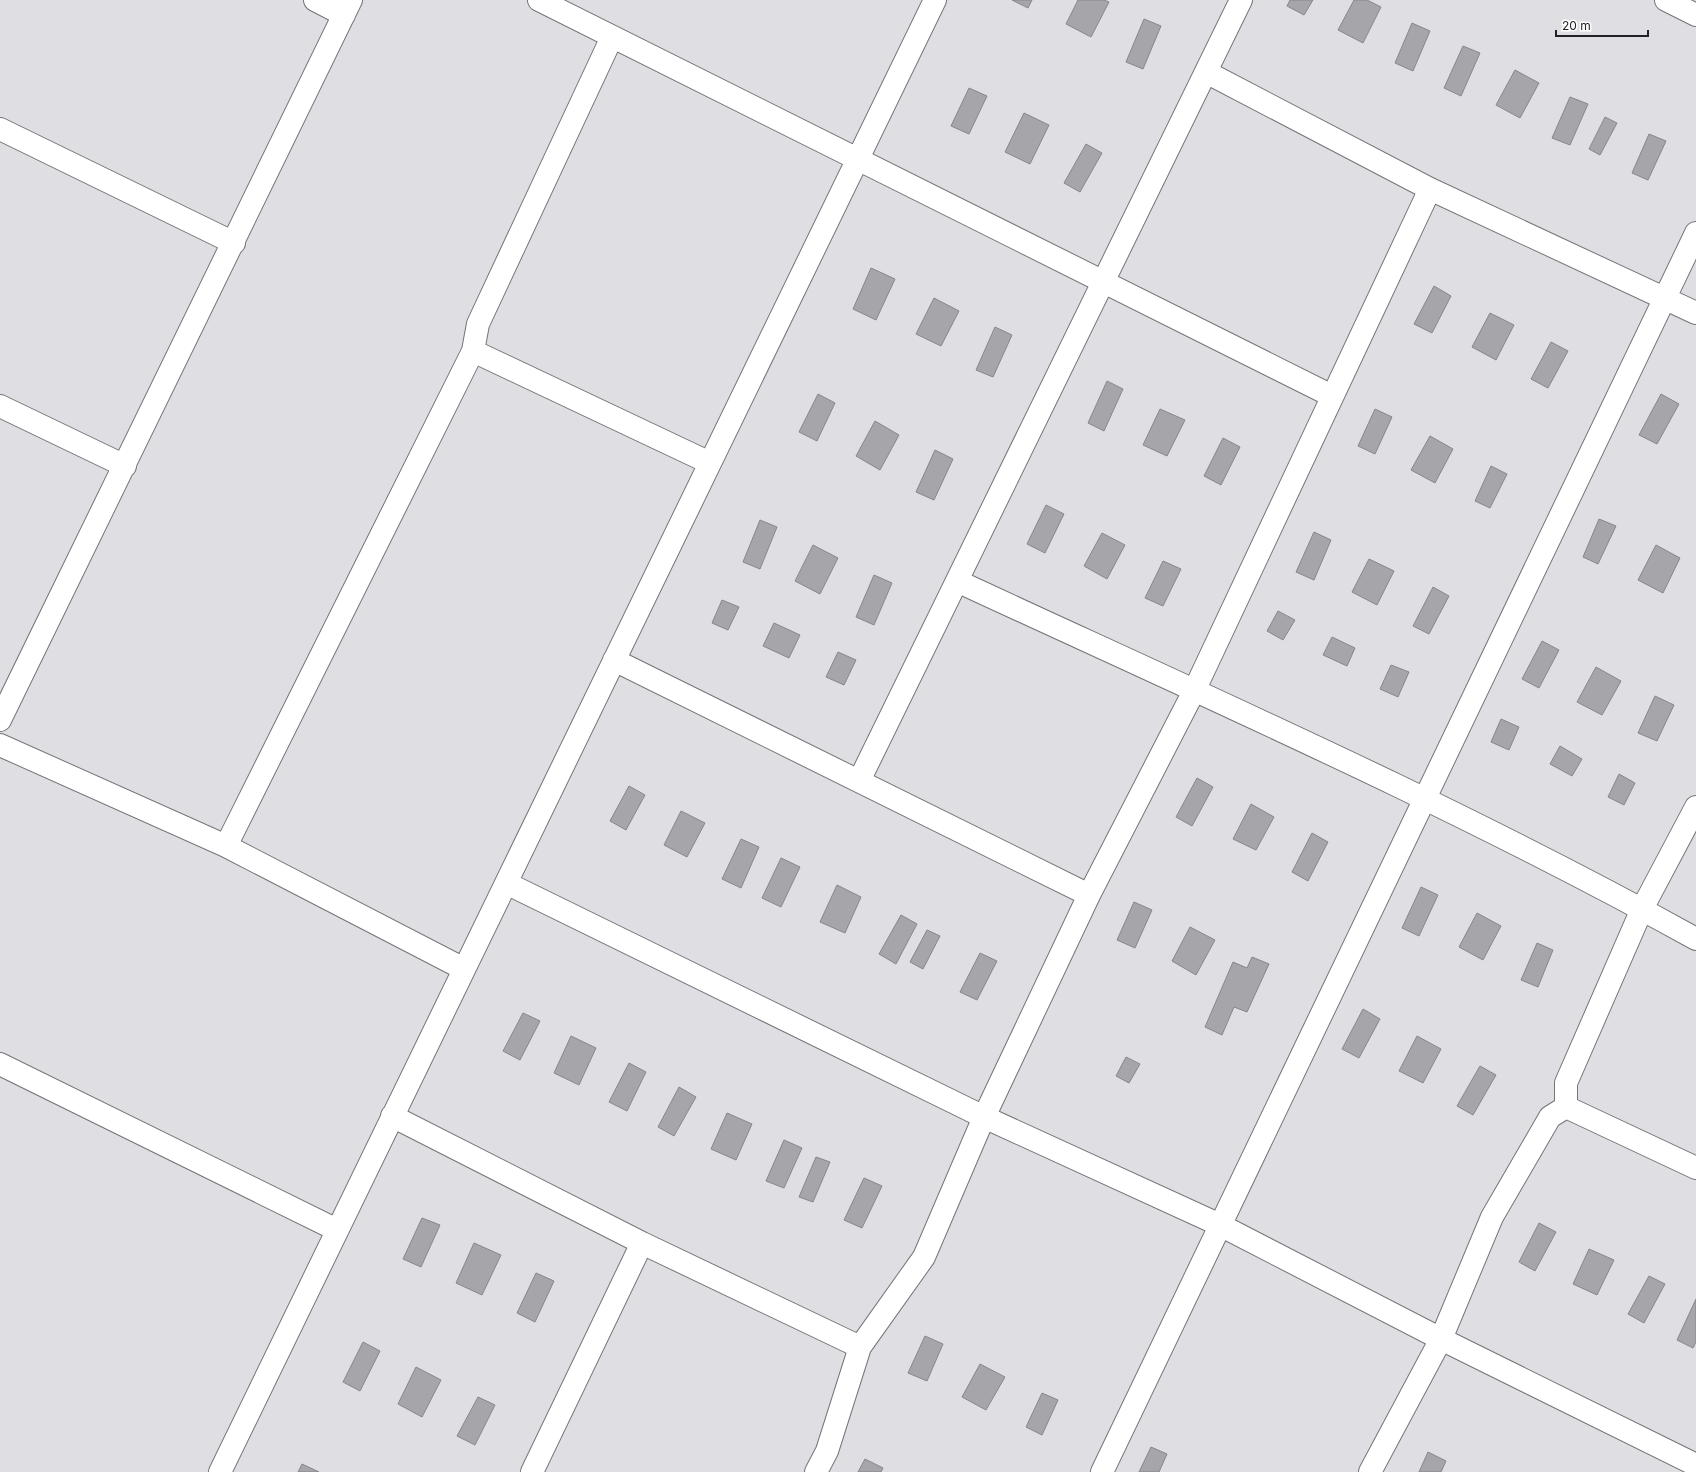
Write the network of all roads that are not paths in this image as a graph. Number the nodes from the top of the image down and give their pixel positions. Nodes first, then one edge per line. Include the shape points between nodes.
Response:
1 (314, 0) edge
2 (539, 0) edge
3 (935, 0) edge
4 (1241, 0) edge
5 (1666, 0) edge
6 (348, 7) edge
7 (1696, 15) edge
8 (612, 36) junction
9 (1206, 72) junction
10 (0, 129) edge
11 (858, 160) junction
12 (1430, 189) junction
13 (1696, 233) edge
14 (234, 243) junction
15 (1103, 282) junction
16 (1665, 298) junction
17 (1696, 314) edge
18 (473, 351) junction
19 (1332, 396) junction
20 (0, 406) edge
21 (710, 463) junction
22 (125, 466) junction
23 (957, 581) junction
24 (614, 660) junction
25 (1194, 691) junction
26 (0, 720) edge
27 (0, 745) edge
28 (859, 781) junction
29 (1425, 798) junction
30 (1696, 807) edge
31 (226, 846) junction
32 (506, 883) junction
33 (1089, 895) junction
34 (1642, 909) junction
35 (1696, 939) edge
36 (464, 969) junction
37 (0, 1064) edge
38 (1566, 1107) junction
39 (392, 1116) junction
40 (984, 1116) junction
41 (1696, 1168) edge
42 (1220, 1226) junction
43 (337, 1230) junction
44 (642, 1243) junction
45 (1441, 1340) junction
46 (860, 1347) junction
47 (1696, 1465) edge
48 (220, 1472) edge
49 (532, 1472) edge
50 (816, 1472) edge
51 (1102, 1472) edge
52 (1370, 1472) edge

1 - 6 street
2 - 8 street
3 - 11 street
4 - 9 street
5 - 7 street
6 - 14 street
8 - 11 street
8 - 18 street via 478,324
9 - 12 street
9 - 15 street
10 - 14 street
11 - 15 street
11 - 21 street
12 - 16 street
12 - 19 street
13 - 16 street
14 - 22 street
15 - 19 street
15 - 23 street
16 - 17 street
16 - 29 street
18 - 21 street
18 - 31 street
19 - 25 street
20 - 22 street
21 - 24 street
22 - 26 street
23 - 25 street
23 - 28 street
24 - 28 street
24 - 32 street
25 - 29 street
25 - 33 street
27 - 31 street
28 - 33 street
29 - 34 street
29 - 42 street
30 - 34 street
31 - 36 street
32 - 36 street
32 - 40 street
33 - 40 street
34 - 35 street
34 - 38 street via 1566,1083
36 - 39 street
37 - 43 street
38 - 41 street
38 - 45 street via 1550,1117 1492,1218
39 - 43 street
39 - 44 street
40 - 42 street
40 - 46 street via 924,1257
42 - 45 street
42 - 51 street
43 - 48 street
44 - 46 street
44 - 49 street
45 - 47 street
45 - 52 street
46 - 50 street via 827,1451

